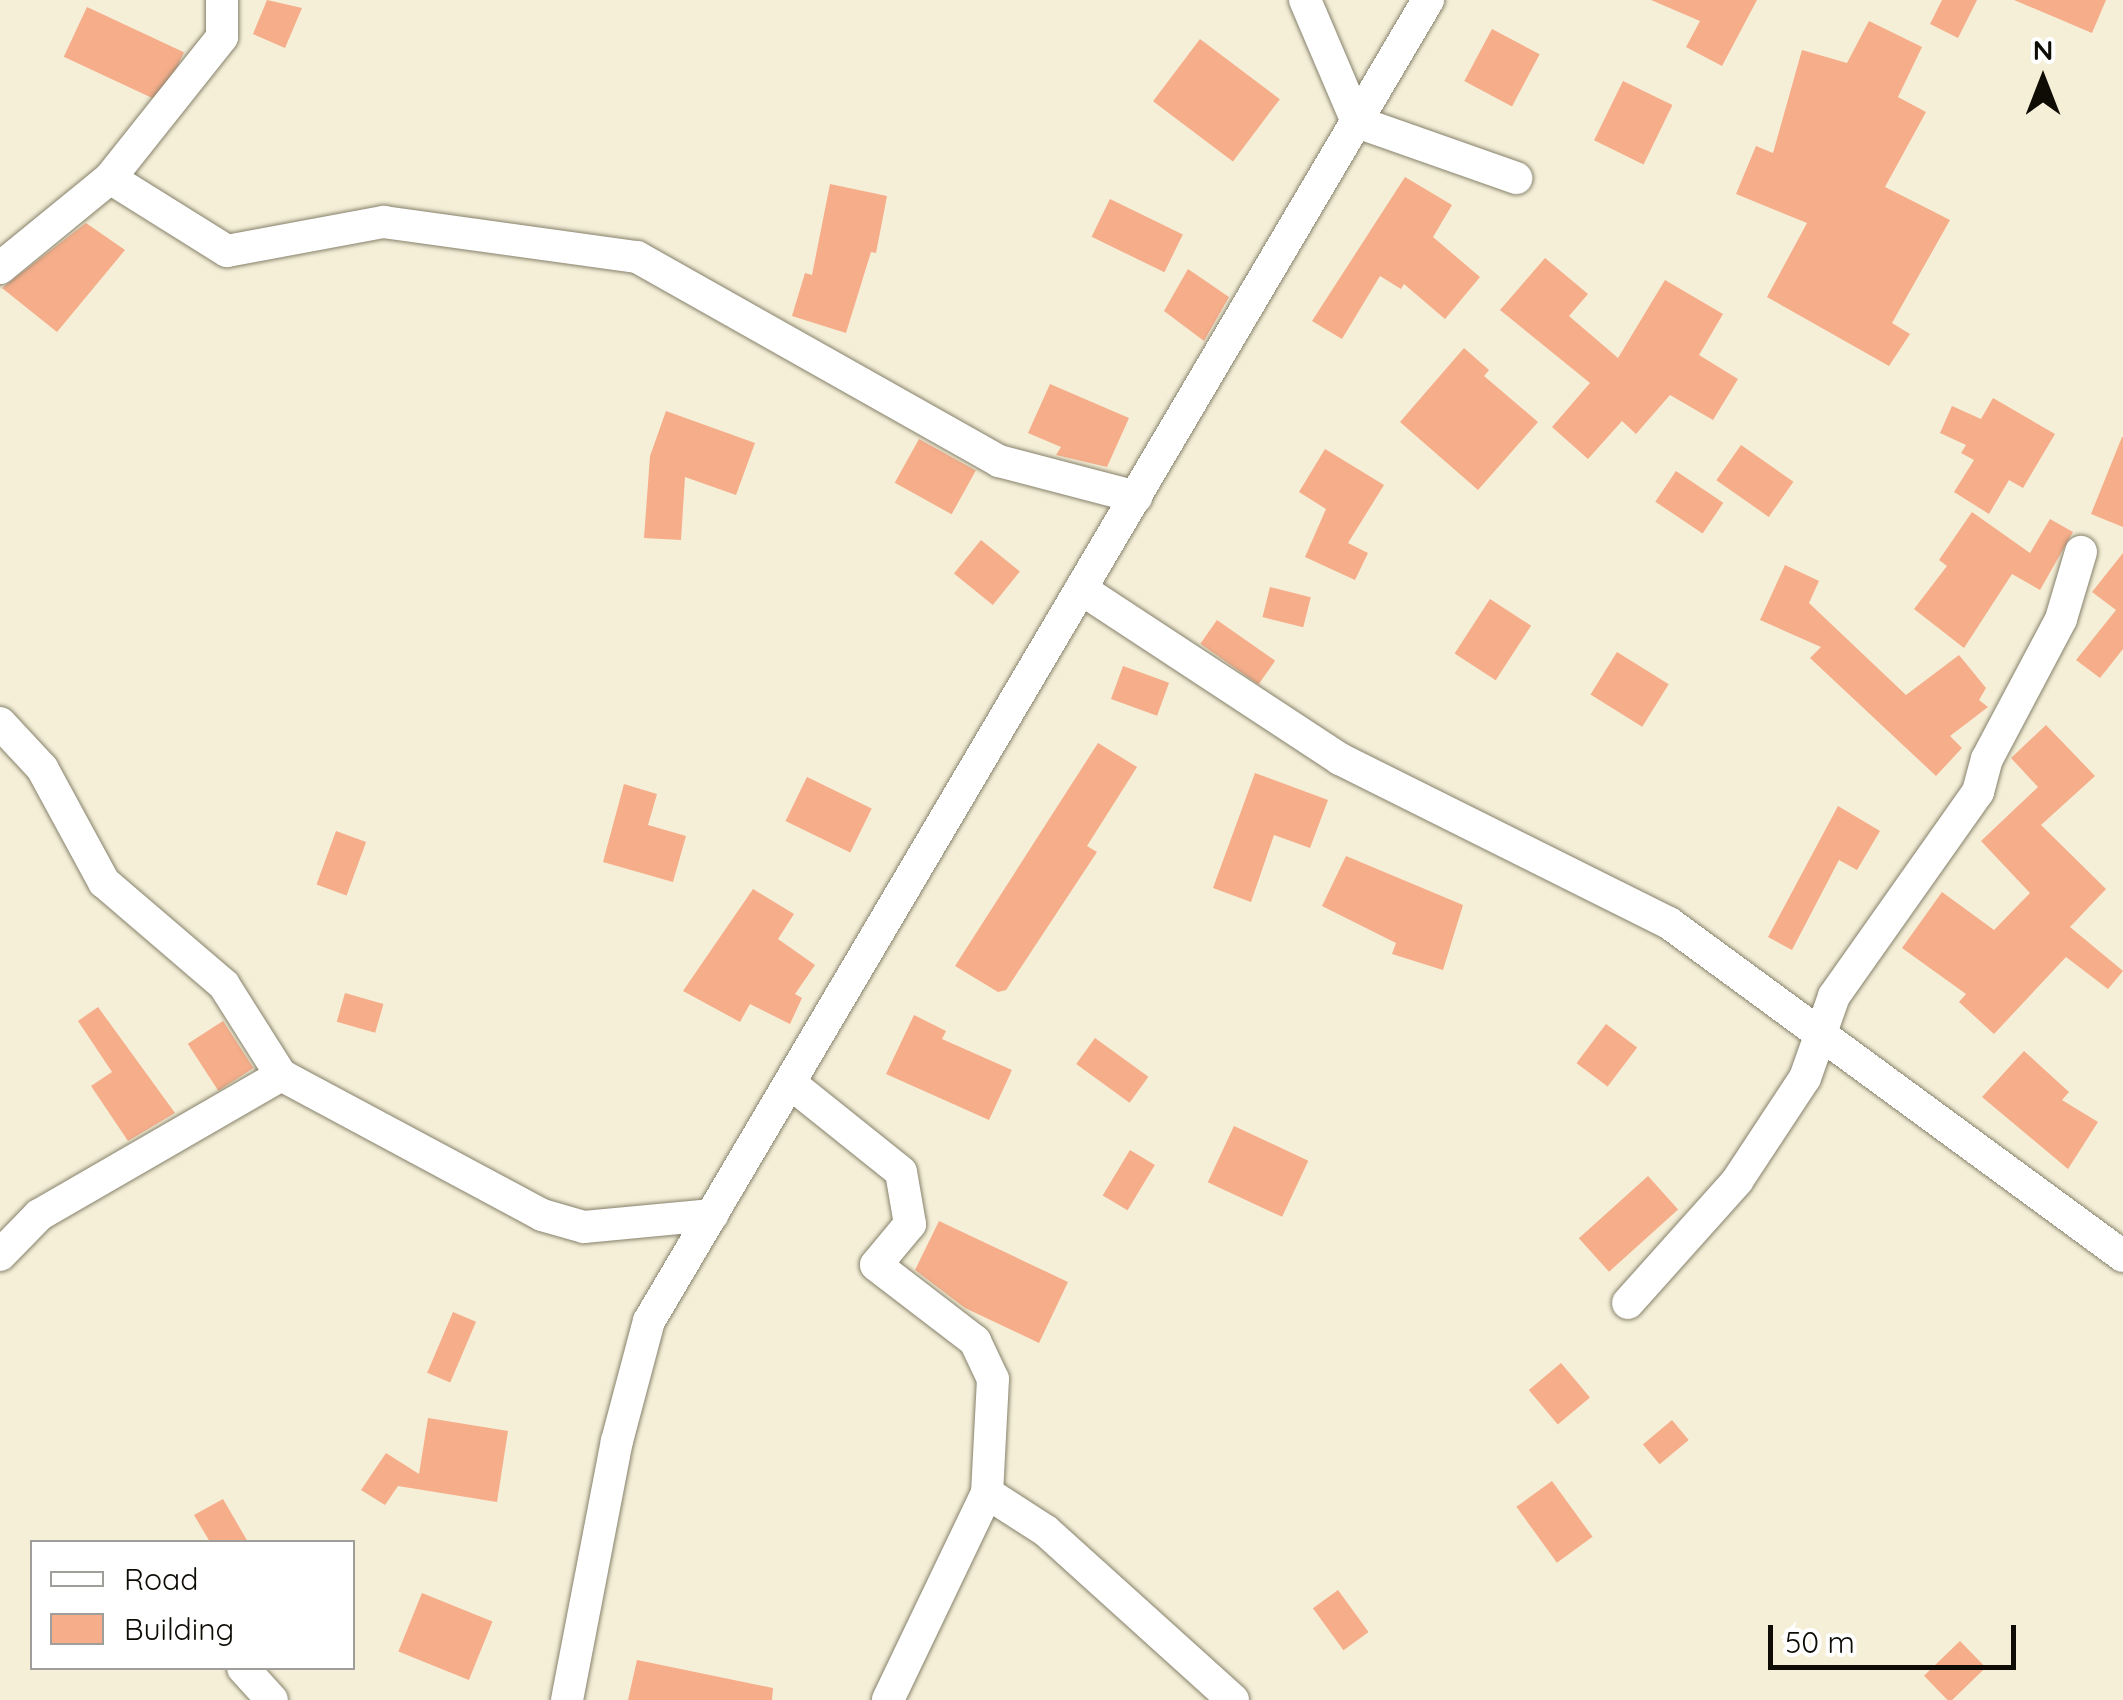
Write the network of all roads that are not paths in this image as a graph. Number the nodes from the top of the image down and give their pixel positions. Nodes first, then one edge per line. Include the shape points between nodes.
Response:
1 (222, 0) edge
2 (1306, 0) edge
3 (1428, 0) edge
4 (1357, 122) junction
5 (110, 178) junction
6 (1516, 178) dead end
7 (0, 268) edge
8 (1136, 497) junction
9 (2082, 552) dead end
10 (1082, 590) junction
11 (0, 723) edge
12 (1816, 1034) junction
13 (280, 1075) junction
14 (790, 1084) junction
15 (712, 1215) junction
16 (0, 1255) edge
17 (2123, 1256) edge
18 (1628, 1303) dead end
19 (986, 1494) junction
20 (246, 1670) edge
21 (272, 1700) edge
22 (566, 1700) edge
23 (888, 1700) edge
24 (1233, 1700) edge

1 - 5 street via 222,37
2 - 4 street
3 - 4 street
4 - 6 street
4 - 8 street
5 - 7 street
5 - 8 street via 227,251 384,222 636,257 998,461
8 - 10 street
9 - 12 street via 2061,619 1987,759 1978,792 1834,996
10 - 12 street via 1340,759 1670,923
10 - 14 street
11 - 13 street via 42,768 104,882 224,984
12 - 17 street
12 - 18 street via 1805,1078 1737,1181
13 - 15 street via 542,1215 584,1228
13 - 16 street via 39,1215
14 - 15 street
14 - 19 street via 902,1172 910,1224 876,1265 975,1341 992,1379
15 - 22 street via 649,1321 617,1441
19 - 23 street
19 - 24 street via 1046,1531
20 - 21 street

